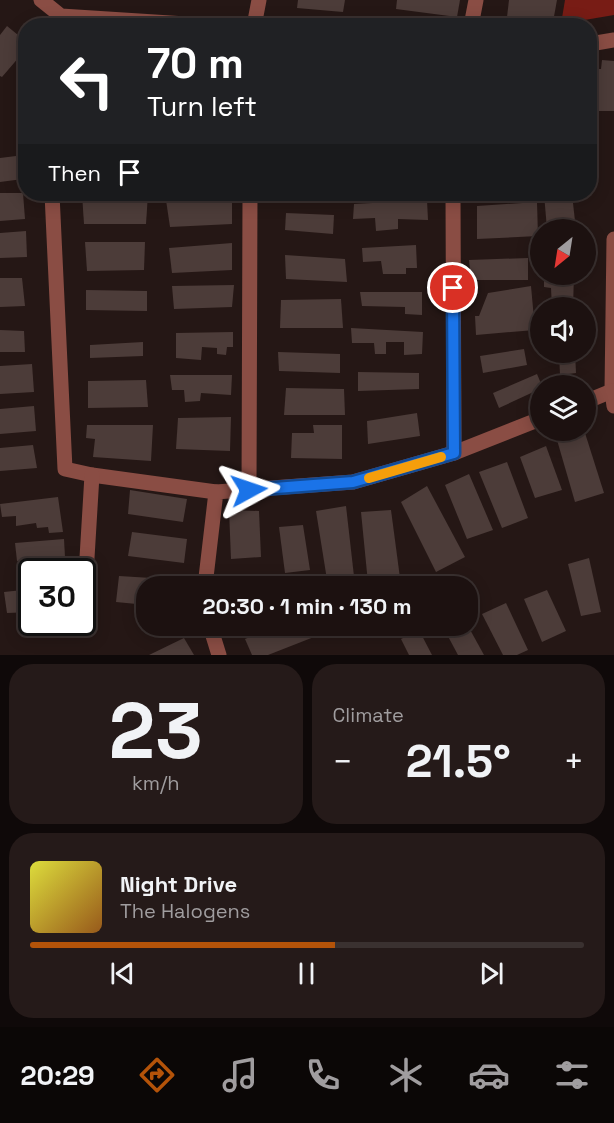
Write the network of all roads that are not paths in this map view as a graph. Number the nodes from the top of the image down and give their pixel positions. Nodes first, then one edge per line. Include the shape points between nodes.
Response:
1 (41, 0) edge
2 (259, 0) edge
3 (476, 0) edge
4 (92, 18) edge
5 (256, 18) edge
6 (473, 18) edge
7 (614, 40) edge
8 (597, 43) edge
9 (52, 201) edge
10 (250, 201) edge
11 (453, 201) edge
12 (614, 239) edge
13 (613, 399) edge
14 (596, 401) edge
15 (530, 423) edge
16 (454, 453) junction
17 (92, 475) junction
18 (249, 490) junction
19 (216, 492) junction
20 (87, 558) edge
21 (206, 576) edge
22 (213, 636) edge
23 (219, 655) edge

1 - 4 street via 61,16
2 - 5 street
3 - 6 street
7 - 8 street
9 - 17 street via 65,469
10 - 18 street
11 - 16 street
12 - 13 street
13 - 14 street
15 - 16 street
16 - 18 street via 353,482
17 - 19 street
17 - 20 street
18 - 19 street
19 - 21 street
22 - 23 street

